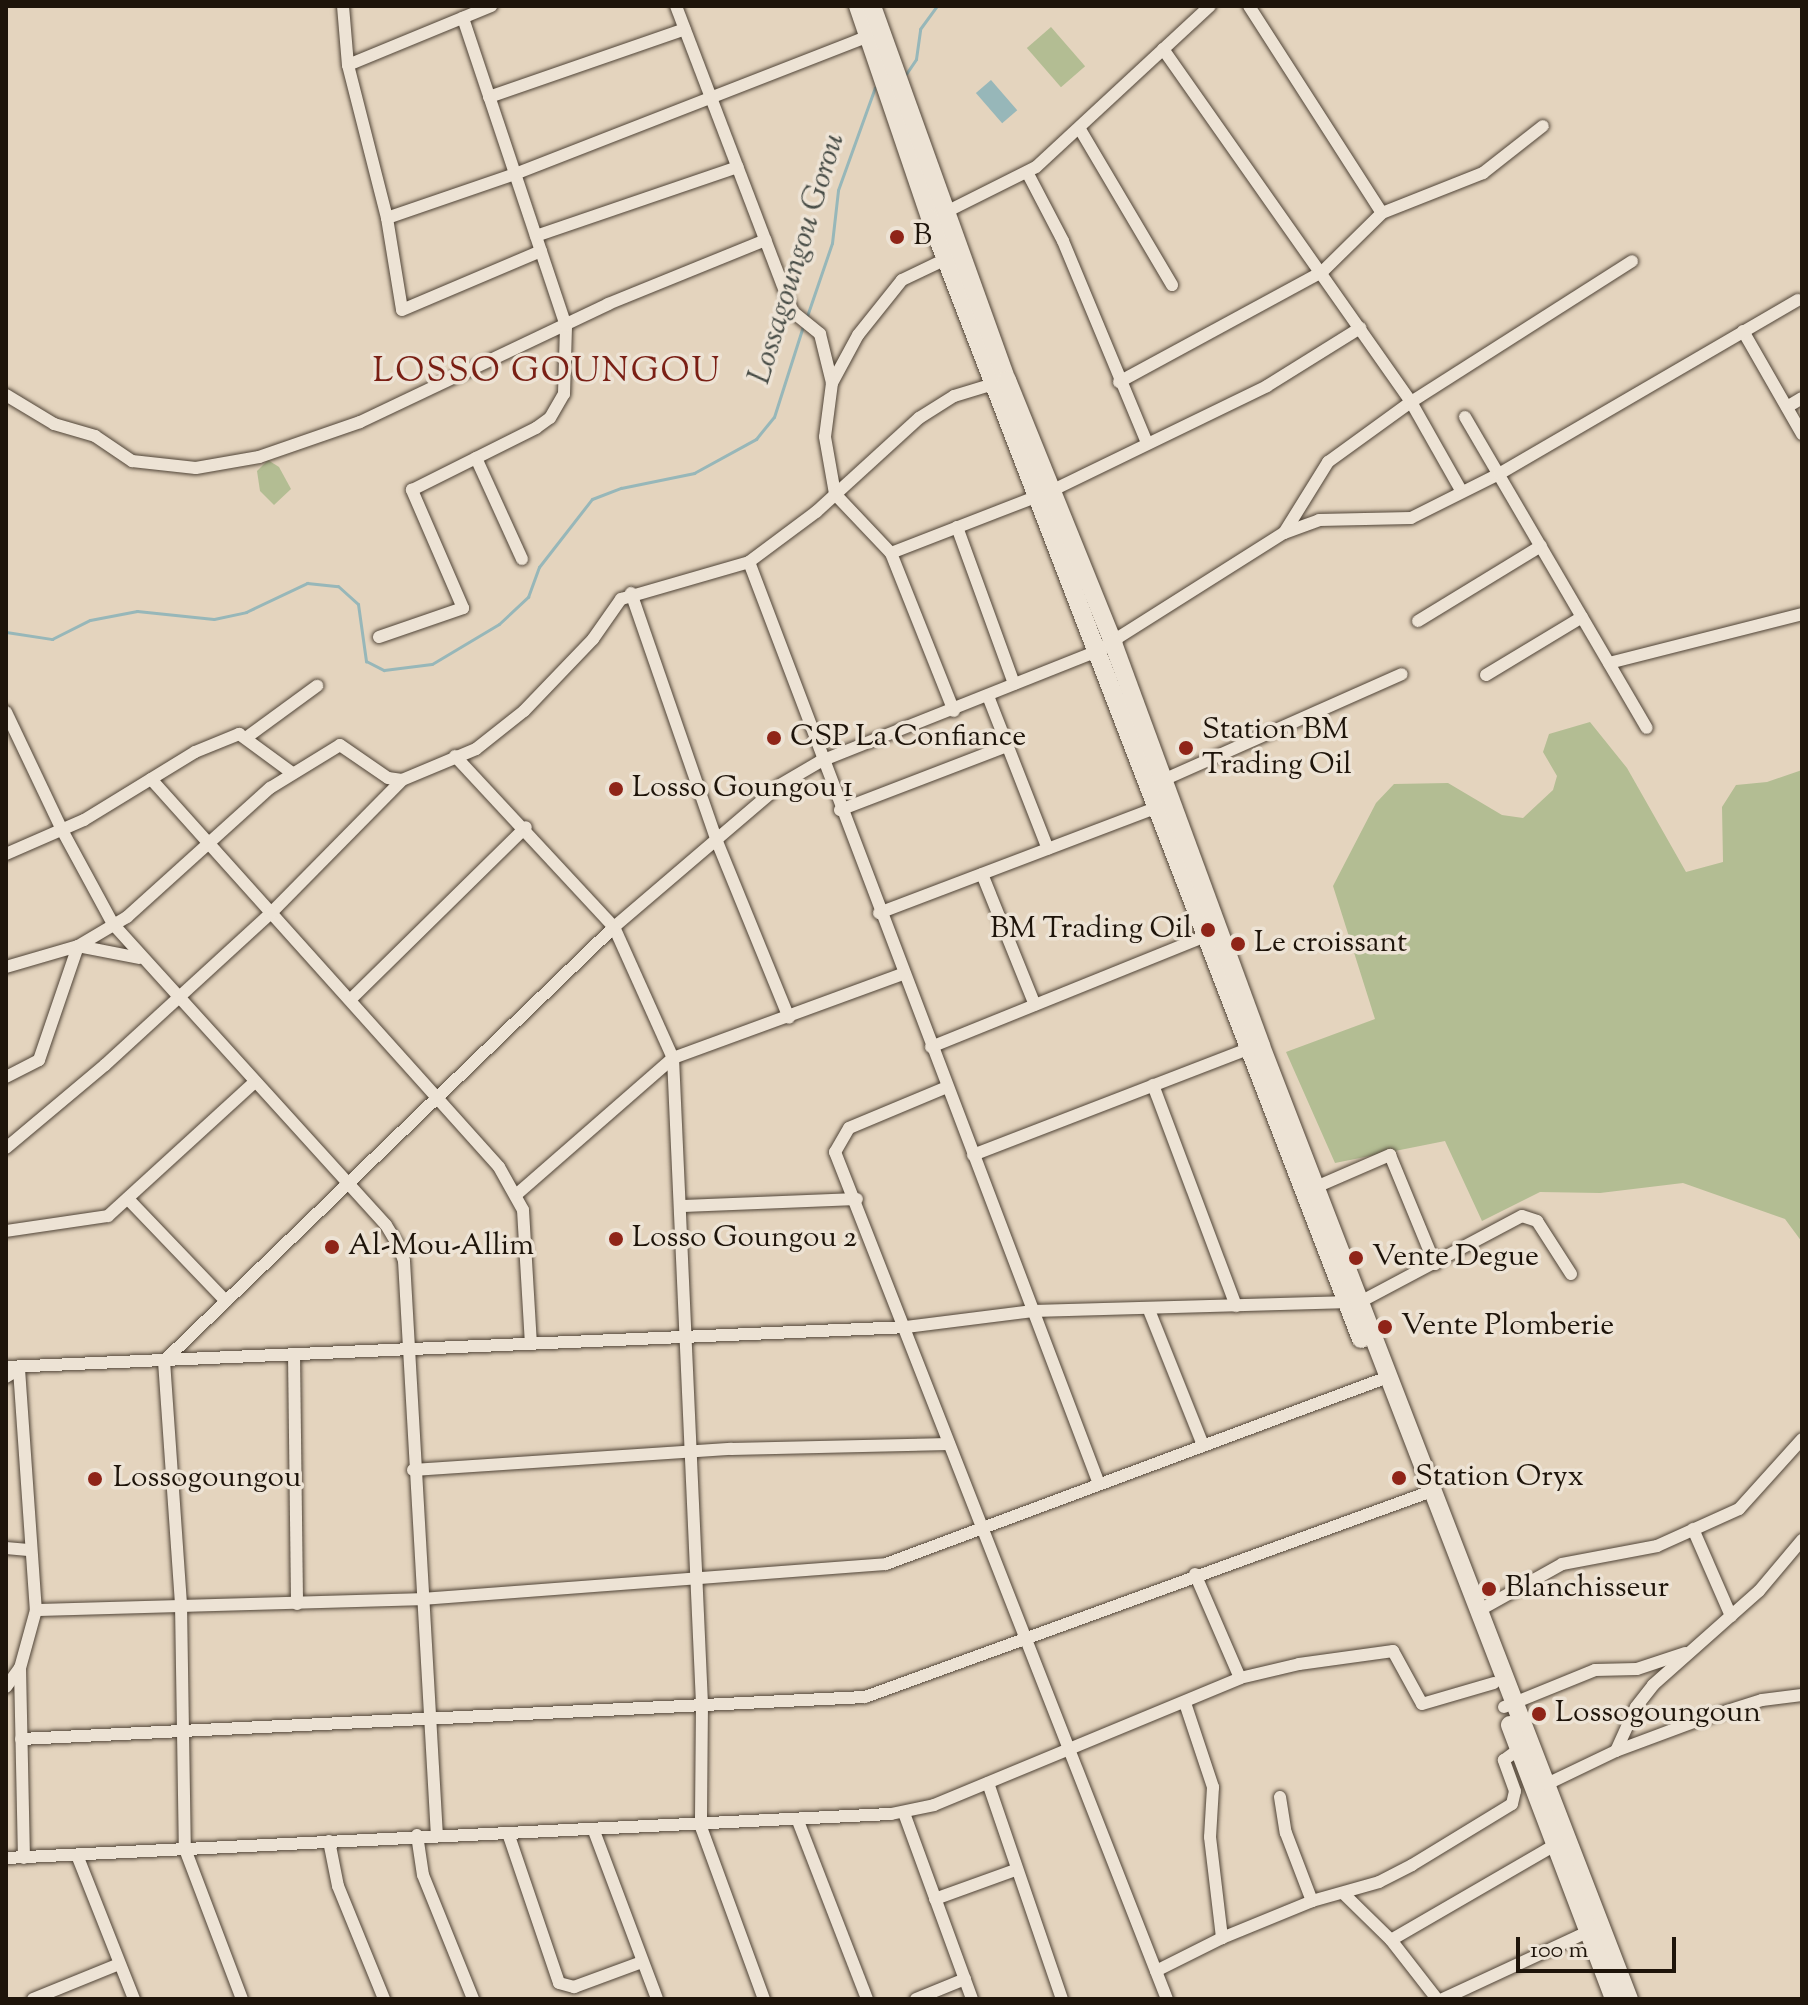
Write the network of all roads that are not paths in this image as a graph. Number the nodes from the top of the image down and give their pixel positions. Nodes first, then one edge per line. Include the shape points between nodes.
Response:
1 (343, 6) edge
2 (491, 6) edge
3 (676, 6) edge
4 (858, 6) edge
5 (872, 6) edge
6 (1210, 6) edge
7 (1249, 6) edge
8 (463, 18) junction
9 (685, 29) junction
10 (869, 36) junction
11 (1163, 49) junction
12 (348, 65) junction
13 (489, 97) junction
14 (711, 98) junction
15 (1543, 126) dead end
16 (1081, 131) junction
17 (738, 167) junction
18 (1027, 172) junction
19 (515, 174) junction
20 (1382, 213) junction
21 (938, 216) junction
22 (387, 218) junction
23 (536, 236) junction
24 (766, 240) junction
25 (541, 251) junction
26 (946, 259) junction
27 (1632, 261) dead end
28 (1322, 272) junction
29 (1172, 285) dead end
30 (1798, 300) dead end
31 (566, 326) junction
32 (1360, 328) junction
33 (1743, 331) junction
34 (1000, 382) junction
35 (1119, 382) junction
36 (832, 383) junction
37 (6, 395) edge
38 (1802, 398) edge
39 (1411, 402) junction
40 (1787, 407) junction
41 (1465, 417) dead end
42 (1802, 434) edge
43 (1147, 443) junction
44 (476, 458) junction
45 (1499, 474) junction
46 (1462, 492) junction
47 (1044, 493) junction
48 (835, 494) junction
49 (957, 527) junction
50 (1284, 533) junction
51 (1541, 546) junction
52 (891, 553) junction
53 (522, 559) dead end
54 (749, 562) junction
55 (631, 593) junction
56 (1802, 614) edge
57 (1582, 617) junction
58 (1418, 621) dead end
59 (379, 637) dead end
60 (1105, 647) junction
61 (1609, 663) junction
62 (1402, 674) dead end
63 (1486, 675) dead end
64 (1014, 684) junction
65 (317, 686) dead end
66 (988, 696) junction
67 (954, 711) junction
68 (6, 712) edge
69 (1647, 728) dead end
70 (247, 737) junction
71 (1007, 746) junction
72 (455, 756) junction
73 (821, 761) junction
74 (291, 772) junction
75 (151, 779) junction
76 (402, 780) junction
77 (1163, 780) junction
78 (1156, 808) junction
79 (840, 810) junction
80 (526, 827) junction
81 (62, 830) junction
82 (716, 839) junction
83 (210, 844) junction
84 (1048, 849) junction
85 (6, 854) edge
86 (982, 874) junction
87 (272, 912) junction
88 (879, 913) junction
89 (113, 924) junction
90 (614, 927) junction
91 (1212, 933) junction
92 (78, 946) junction
93 (146, 961) junction
94 (6, 967) edge
95 (903, 974) junction
96 (179, 997) junction
97 (351, 999) junction
98 (1035, 1005) junction
99 (789, 1018) junction
100 (931, 1047) junction
101 (1254, 1047) junction
102 (673, 1058) junction
103 (6, 1077) edge
104 (255, 1082) junction
105 (1153, 1085) junction
106 (947, 1087) junction
107 (438, 1096) junction
108 (6, 1148) edge
109 (973, 1155) junction
110 (347, 1184) junction
111 (1316, 1187) junction
112 (517, 1194) junction
113 (857, 1199) junction
114 (129, 1200) junction
115 (683, 1206) junction
116 (6, 1231) edge
117 (1435, 1264) junction
118 (1571, 1274) dead end
119 (226, 1301) junction
120 (1352, 1301) junction
121 (1236, 1306) junction
122 (1149, 1310) junction
123 (1033, 1311) junction
124 (906, 1327) junction
125 (682, 1333) junction
126 (531, 1343) junction
127 (408, 1350) junction
128 (294, 1354) junction
129 (164, 1361) junction
130 (13, 1368) edge
131 (6, 1377) edge
132 (1382, 1377) junction
133 (1802, 1439) edge
134 (949, 1444) junction
135 (1203, 1445) junction
136 (691, 1453) junction
137 (413, 1470) junction
138 (1099, 1484) junction
139 (1426, 1491) junction
140 (1693, 1529) junction
141 (982, 1530) junction
142 (1802, 1540) edge
143 (6, 1548) edge
144 (31, 1550) junction
145 (1195, 1574) junction
146 (697, 1579) junction
147 (421, 1599) junction
148 (181, 1604) junction
149 (297, 1604) junction
150 (36, 1610) junction
151 (1478, 1611) junction
152 (1731, 1616) junction
153 (1023, 1640) junction
154 (1693, 1650) junction
155 (20, 1668) junction
156 (1240, 1678) junction
157 (1494, 1683) junction
158 (6, 1687) edge
159 (1802, 1695) edge
160 (702, 1703) junction
161 (1185, 1703) junction
162 (1509, 1706) junction
163 (429, 1716) junction
164 (185, 1733) junction
165 (21, 1739) junction
166 (1070, 1748) junction
167 (1519, 1749) junction
168 (1616, 1751) junction
169 (988, 1783) junction
170 (1547, 1784) junction
171 (1280, 1797) dead end
172 (904, 1813) junction
173 (798, 1821) junction
174 (701, 1827) junction
175 (594, 1831) junction
176 (417, 1835) junction
177 (437, 1836) junction
178 (509, 1836) junction
179 (329, 1841) junction
180 (1560, 1842) junction
181 (185, 1849) junction
182 (77, 1855) junction
183 (6, 1858) edge
184 (24, 1858) junction
185 (1015, 1870) junction
186 (1345, 1895) junction
187 (935, 1899) junction
188 (1312, 1901) junction
189 (1594, 1929) junction
190 (1222, 1938) junction
191 (1391, 1940) junction
192 (642, 1962) junction
193 (119, 1964) junction
194 (1156, 1971) junction
195 (965, 1979) junction
196 (33, 1999) edge
197 (134, 1999) edge
198 (242, 1999) edge
199 (384, 1999) edge
200 (473, 1999) edge
201 (657, 1999) edge
202 (764, 1999) edge
203 (867, 1999) edge
204 (916, 1999) edge
205 (972, 1999) edge
206 (1062, 1999) edge
207 (1167, 1999) edge
208 (1437, 1999) edge
209 (1443, 1999) edge
210 (1614, 1999) edge
211 (1629, 1999) edge

1 - 12 street
2 - 8 street
3 - 9 street
4 - 10 main road
5 - 21 main road
6 - 11 street
7 - 20 street
8 - 12 street
8 - 13 street
9 - 13 street
9 - 14 street
10 - 14 street
10 - 21 main road
11 - 16 street
11 - 28 street
12 - 22 street
13 - 19 street
14 - 17 street
14 - 19 street
15 - 20 street via 1483,173
16 - 18 street
16 - 29 street
17 - 23 street
17 - 24 street
18 - 21 street
18 - 35 street via 1063,241
19 - 22 street
19 - 23 street
20 - 28 street
21 - 26 main road
21 - 34 main road
22 - 25 street via 402,310
23 - 25 street
24 - 31 street
24 - 36 street via 793,312 820,334
25 - 31 street
26 - 34 main road
26 - 36 street via 902,280 858,335
27 - 39 street
28 - 32 street
28 - 35 street
30 - 33 street
31 - 37 street via 292,450 196,468 132,461 95,436 54,424
31 - 44 street via 559,405 536,428
32 - 39 street
32 - 43 street via 1267,386
33 - 40 street
33 - 45 street
34 - 47 main road
34 - 48 street via 954,396 919,418
35 - 43 street
36 - 48 street via 825,437
38 - 40 street
39 - 46 street
39 - 50 street via 1328,462
40 - 42 street
41 - 45 street
43 - 47 street
44 - 53 street
44 - 59 street via 412,490 463,608
45 - 46 street
45 - 51 street
46 - 50 street via 1411,518 1319,520
47 - 49 street
47 - 60 main road
48 - 52 street
48 - 54 street
49 - 52 street
49 - 64 street
50 - 60 street
51 - 57 street
51 - 58 street
52 - 67 street
54 - 55 street
54 - 73 street
55 - 72 street via 524,711 476,749
55 - 82 street
56 - 61 street
57 - 61 street
57 - 63 street
60 - 64 street
60 - 77 main road
60 - 78 main road
61 - 69 street
62 - 77 street
64 - 66 street
65 - 70 street
66 - 67 street
66 - 71 street
67 - 73 street
68 - 81 street
70 - 74 street
70 - 75 street via 219,741
71 - 79 street
71 - 84 street
72 - 76 street
72 - 80 street
73 - 79 street
73 - 82 street via 745,810
74 - 76 street via 340,745 388,778
74 - 83 street
75 - 81 street
75 - 83 street
76 - 87 street
77 - 91 main road
78 - 84 street
78 - 91 main road
79 - 88 street
80 - 90 street
80 - 97 street
81 - 85 street
81 - 89 street
82 - 90 street
82 - 99 street
83 - 87 street
83 - 89 street
84 - 86 street
86 - 88 street
86 - 98 street
87 - 96 street
87 - 97 street
88 - 95 street
89 - 92 street
89 - 93 street
90 - 102 street
90 - 107 street
91 - 98 street
91 - 101 main road
92 - 93 street via 129,952
92 - 94 street
92 - 103 street via 39,1060
93 - 96 street
95 - 99 street
95 - 100 street
96 - 104 street
96 - 108 street
97 - 107 street
98 - 100 street
99 - 102 street
100 - 106 street
101 - 105 street
101 - 111 main road
101 - 120 main road
102 - 112 street
102 - 115 street
104 - 110 street
104 - 114 street
105 - 109 street
105 - 121 street
106 - 109 street
106 - 113 street via 843,1134 835,1152
107 - 110 street
107 - 112 street
109 - 123 street
110 - 119 street
110 - 127 street via 399,1247
111 - 117 street via 1390,1155
111 - 120 main road
112 - 126 street via 526,1228
113 - 115 street
113 - 124 street
114 - 116 street via 97,1219
114 - 119 street
115 - 125 street
117 - 118 street via 1496,1227 1529,1216
117 - 120 street
119 - 129 street
120 - 121 street
120 - 132 main road
121 - 122 street
122 - 123 street
122 - 135 street
123 - 124 street
123 - 138 street
124 - 125 street
124 - 134 street
125 - 126 street
125 - 136 street
126 - 127 street
127 - 128 street
127 - 137 street
128 - 129 street
128 - 149 street
129 - 130 street
129 - 148 street
130 - 131 street
130 - 144 street
132 - 135 street
132 - 139 main road
133 - 140 street via 1739,1509
134 - 136 street
134 - 141 street
135 - 138 street
136 - 137 street
136 - 146 street
137 - 147 street
138 - 141 street
139 - 145 street
139 - 151 main road
139 - 157 main road
140 - 151 street via 1649,1548 1562,1564
140 - 152 street
141 - 146 street via 886,1564
141 - 153 street
142 - 152 street
143 - 144 street
144 - 150 street
145 - 153 street
145 - 156 street
146 - 147 street
146 - 160 street
147 - 149 street
147 - 163 street
148 - 149 street
148 - 150 street
148 - 164 street
150 - 155 street
151 - 162 main road
152 - 154 street
153 - 160 street via 865,1697
153 - 166 street
154 - 162 street via 1637,1669 1595,1670
154 - 168 street via 1636,1707
155 - 158 street
155 - 165 street
156 - 157 street via 1389,1649 1399,1656 1420,1703
156 - 161 street
157 - 162 main road
159 - 168 street via 1762,1700
160 - 163 street
160 - 174 street
161 - 166 street
161 - 190 street via 1213,1787 1210,1837
162 - 167 main road
162 - 170 main road
163 - 164 street
163 - 177 street
164 - 165 street
164 - 181 street
165 - 184 street
166 - 169 street
166 - 194 street
167 - 180 main road
167 - 186 street via 1504,1760 1515,1791 1512,1804 1412,1865
168 - 170 street
169 - 172 street
169 - 185 street via 1013,1846
170 - 180 main road
171 - 188 street via 1286,1833
172 - 173 street
172 - 187 street
173 - 174 street
173 - 203 street
174 - 175 street
174 - 202 street
175 - 178 street
175 - 192 street
176 - 177 street
176 - 179 street
176 - 200 street via 423,1875
177 - 178 street
178 - 192 street via 559,1983 574,1987
179 - 181 street
179 - 199 street via 338,1886
180 - 189 main road
180 - 191 street
181 - 182 street
181 - 198 street
182 - 184 street
182 - 193 street
183 - 184 street
185 - 187 street
185 - 206 street
186 - 188 street
186 - 191 street
187 - 195 street
188 - 190 street
189 - 209 street
189 - 210 main road
189 - 211 main road
190 - 194 street
191 - 208 street
192 - 201 street
193 - 196 street
193 - 197 street
194 - 207 street
195 - 204 street
195 - 205 street

